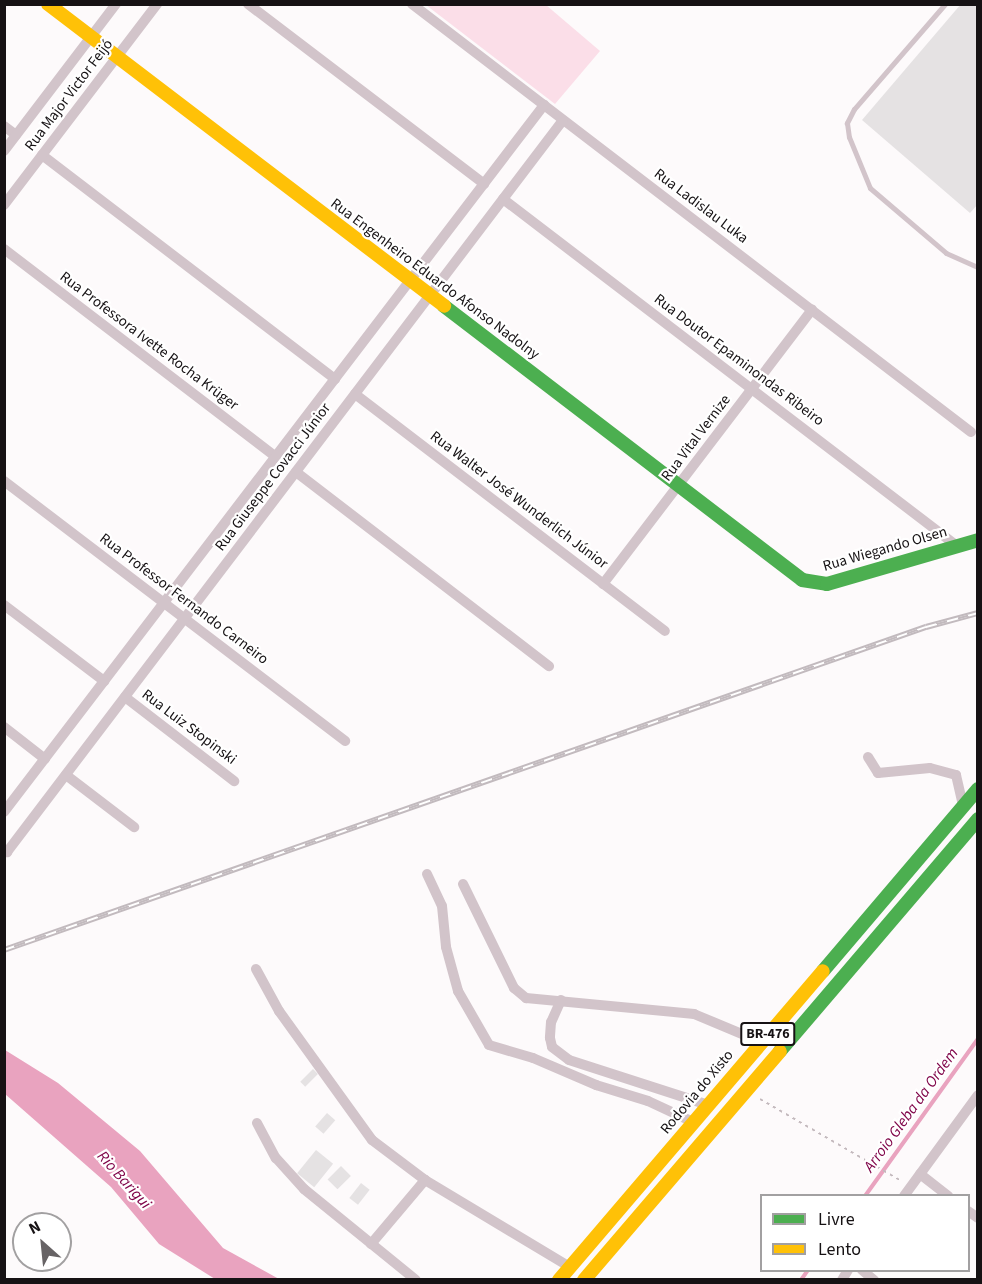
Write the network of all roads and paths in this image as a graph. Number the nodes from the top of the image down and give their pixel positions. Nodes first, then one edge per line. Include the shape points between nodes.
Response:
1 (48, 4) edge
2 (116, 4) edge
3 (156, 4) edge
4 (248, 4) edge
5 (412, 4) edge
6 (945, 4) edge
7 (91, 37) junction
8 (117, 57) junction
9 (544, 105) junction
10 (563, 120) junction
11 (4, 126) edge
12 (16, 135) junction
13 (4, 151) edge
14 (42, 155) junction
15 (484, 184) junction
16 (503, 199) junction
17 (4, 205) edge
18 (4, 249) edge
19 (978, 267) edge
20 (410, 281) junction
21 (430, 296) junction
22 (812, 310) junction
23 (335, 379) junction
24 (752, 389) junction
25 (355, 394) junction
26 (971, 432) dead end
27 (276, 457) junction
28 (296, 472) junction
29 (4, 481) edge
30 (678, 485) junction
31 (978, 540) edge
32 (957, 546) junction
33 (802, 580) joint
34 (603, 584) junction
35 (164, 603) junction
36 (4, 605) edge
37 (184, 618) junction
38 (665, 631) dead end
39 (549, 666) dead end
40 (104, 681) junction
41 (125, 697) junction
42 (4, 728) edge
43 (345, 741) dead end
44 (868, 757) dead end
45 (45, 759) junction
46 (66, 775) junction
47 (234, 781) dead end
48 (978, 789) edge
49 (963, 806) junction
50 (4, 812) edge
51 (978, 819) edge
52 (134, 827) dead end
53 (978, 830) edge
54 (954, 847) junction
55 (6, 851) edge
56 (427, 874) dead end
57 (463, 884) dead end
58 (256, 969) dead end
59 (561, 1000) junction
60 (761, 1042) junction
61 (746, 1091) junction
62 (978, 1095) edge
63 (708, 1105) junction
64 (693, 1122) junction
65 (257, 1123) dead end
66 (920, 1174) junction
67 (425, 1180) junction
68 (903, 1182) dead end
69 (905, 1194) edge
70 (945, 1194) edge
71 (371, 1244) junction
72 (570, 1266) junction
73 (416, 1280) edge
74 (559, 1280) edge
75 (584, 1280) edge

1 - 7 main road, Rua Engenheiro Eduardo Afonso Nadolny
2 - 7 street, Rua Major Victor Feijó
3 - 8 street, Rua Major Victor Feijó
4 - 15 street
5 - 9 street, Rua Ladislau Luka
6 - 19 lane via 854,110 848,123 849,137 870,188 946,252
7 - 8 main road, Rua Engenheiro Eduardo Afonso Nadolny
7 - 12 street, Rua Major Victor Feijó
8 - 14 street, Rua Major Victor Feijó
8 - 20 main road, Rua Engenheiro Eduardo Afonso Nadolny
9 - 10 street, Rua Ladislau Luka
9 - 15 street, Rua Giuseppe Covacci Júnior
10 - 16 street, Rua Giuseppe Covacci Júnior
10 - 22 street, Rua Ladislau Luka
11 - 12 street
12 - 13 street, Rua Major Victor Feijó
14 - 17 street, Rua Major Victor Feijó
14 - 23 street
15 - 20 street, Rua Giuseppe Covacci Júnior
16 - 21 street, Rua Giuseppe Covacci Júnior
16 - 24 street, Rua Doutor Epaminondas Ribeiro
18 - 27 street, Rua Professora Ivette Rocha Krüger
20 - 21 main road, Rua Engenheiro Eduardo Afonso Nadolny
20 - 23 street, Rua Giuseppe Covacci Júnior
21 - 25 street, Rua Giuseppe Covacci Júnior
21 - 30 main road, Rua Engenheiro Eduardo Afonso Nadolny
22 - 24 street, Rua Vital Vernize
22 - 26 street, Rua Ladislau Luka
23 - 27 street, Rua Giuseppe Covacci Júnior
24 - 30 street, Rua Vital Vernize
24 - 32 street, Rua Doutor Epaminondas Ribeiro
25 - 28 street, Rua Giuseppe Covacci Júnior
25 - 34 street, Rua Walter José Wunderlich Júnior
27 - 35 street, Rua Giuseppe Covacci Júnior
28 - 37 street, Rua Giuseppe Covacci Júnior
28 - 39 street
29 - 35 street, Rua Professor Fernando Carneiro
30 - 33 main road, Rua Engenheiro Eduardo Afonso Nadolny
30 - 34 street, Rua Vital Vernize
31 - 32 main road, Rua Wiegando Olsen
32 - 33 main road, Rua Wiegando Olsen via 827,584
34 - 38 street, Rua Walter José Wunderlich Júnior
35 - 37 street, Rua Professor Fernando Carneiro
35 - 40 street, Rua Giuseppe Covacci Júnior
36 - 40 street
37 - 41 street, Rua Giuseppe Covacci Júnior
37 - 43 street, Rua Professor Fernando Carneiro
40 - 45 street, Rua Giuseppe Covacci Júnior
41 - 46 street, Rua Giuseppe Covacci Júnior
41 - 47 street, Rua Luiz Stopinski
42 - 45 street
44 - 49 street via 878,773 930,768 956,775
45 - 50 street, Rua Giuseppe Covacci Júnior
46 - 52 street
46 - 55 street, Rua Giuseppe Covacci Júnior
48 - 49 main road, Rodovia do Xisto / BR-476
49 - 60 main road, Rodovia do Xisto / BR-476
51 - 54 main road, BR-476
53 - 54 main road
54 - 61 main road, BR-476
56 - 64 street via 442,906 446,947 458,991 489,1045 648,1101
57 - 59 street via 514,988 526,998
58 - 67 street via 279,1011 372,1140
59 - 60 street via 694,1014
59 - 63 street via 551,1022 550,1038 552,1047 569,1060
60 - 63 main road, Rodovia do Xisto / BR-476
61 - 68 path
61 - 75 main road, BR-476
62 - 66 street
63 - 64 main road, Rodovia do Xisto / BR-476
64 - 72 main road, Rodovia do Xisto / BR-476
65 - 71 street via 276,1158 304,1189
66 - 69 street
66 - 70 street
67 - 71 street
67 - 72 street
71 - 73 street
72 - 74 main road, Rodovia do Xisto / BR-476

